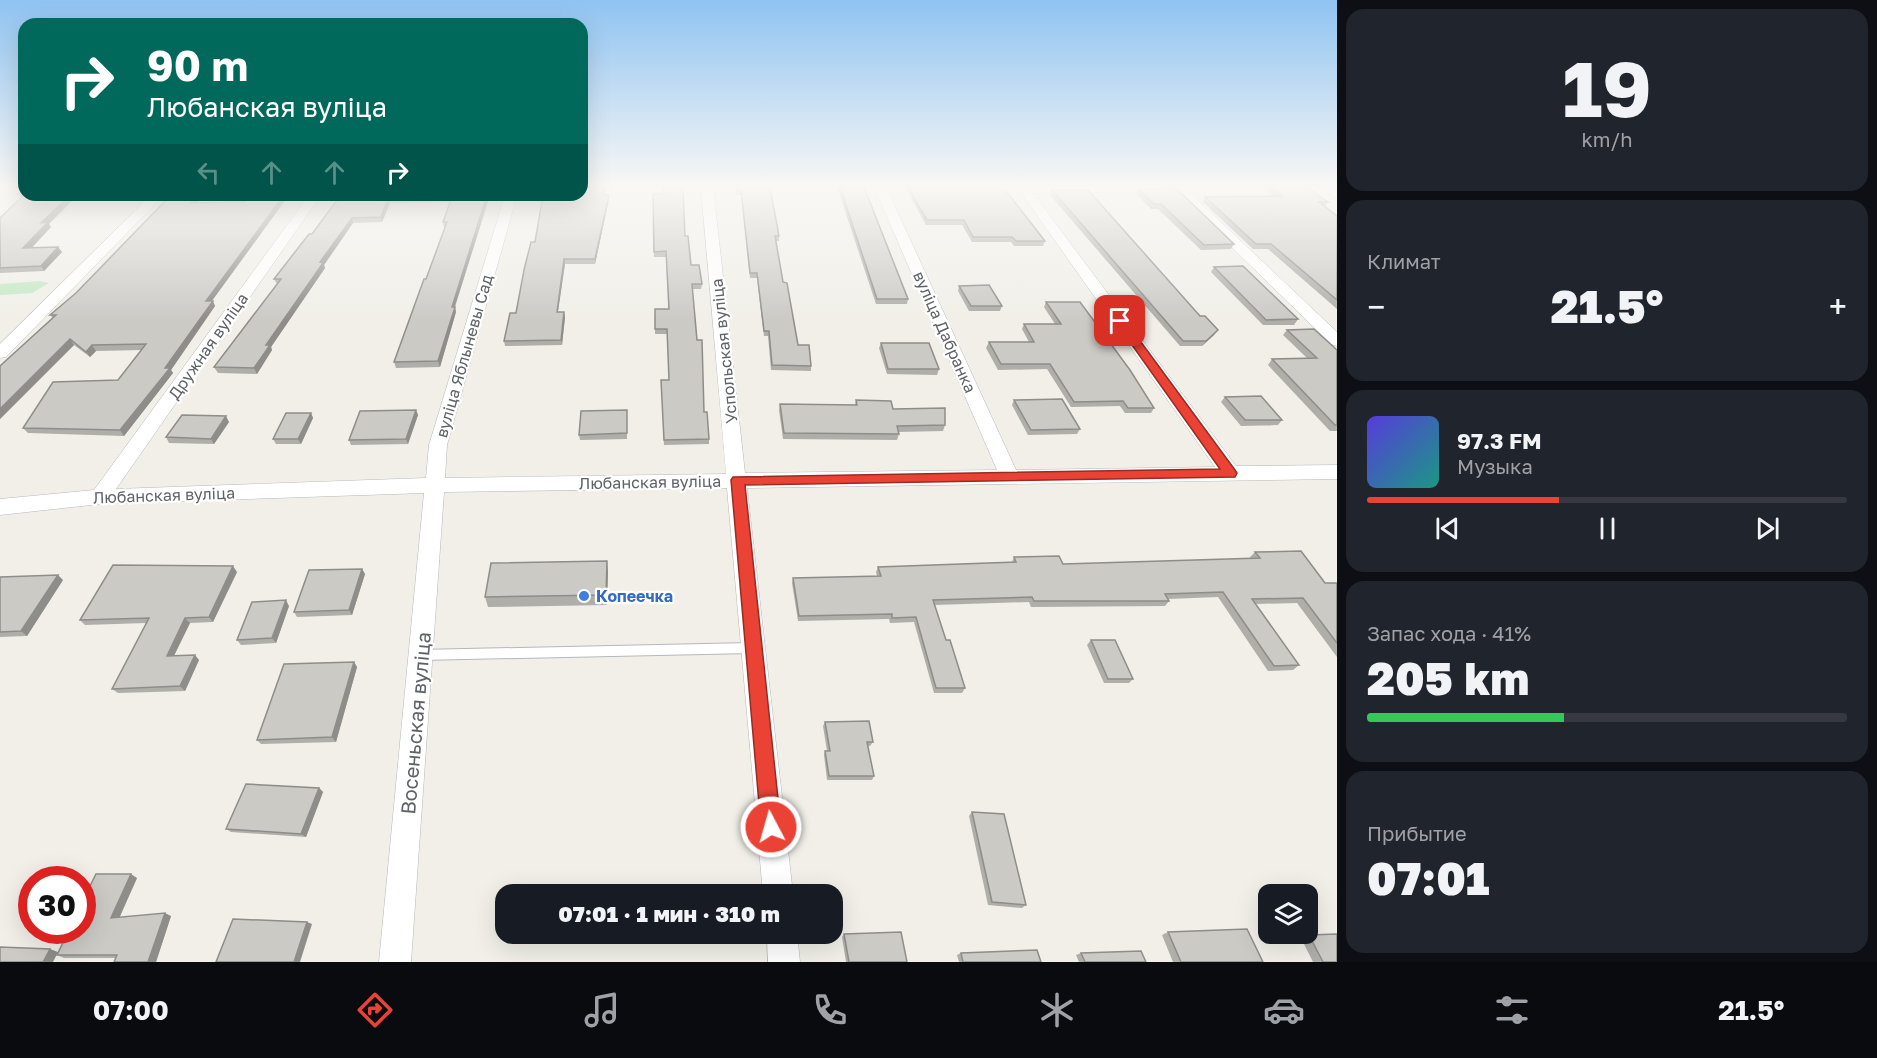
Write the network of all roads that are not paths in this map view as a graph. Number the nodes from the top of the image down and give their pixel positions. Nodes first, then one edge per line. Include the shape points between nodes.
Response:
1 (121, 232) edge
2 (289, 232) edge
3 (501, 232) edge
4 (712, 232) edge
5 (900, 232) edge
6 (1056, 232) edge
7 (1224, 232) edge
8 (1337, 341) edge
9 (0, 353) edge
10 (1337, 472) edge
11 (1230, 473) junction
12 (1010, 478) junction
13 (738, 480) junction
14 (435, 485) junction
15 (100, 497) junction
16 (0, 507) edge
17 (754, 648) junction
18 (420, 655) junction
19 (777, 884) edge
20 (783, 944) edge
21 (395, 962) edge
22 (784, 962) edge

1 - 9 street
2 - 15 street, Дружная вуліца
3 - 14 street, вуліца Яблыневы Сад via 438,445
4 - 13 street, Успольская вуліца
5 - 12 street, вуліца Дабранка
6 - 11 street
7 - 8 street
10 - 11 street, Любанская вуліца
11 - 12 street, Любанская вуліца
12 - 13 street, Любанская вуліца
13 - 14 street, Любанская вуліца
13 - 17 street, Успольская вуліца
14 - 15 street, Любанская вуліца
14 - 18 street, Восеньская вуліца
15 - 16 street, Любанская вуліца
17 - 18 lane
17 - 19 street, Успольская вуліца
18 - 21 street, Восеньская вуліца
20 - 22 street

